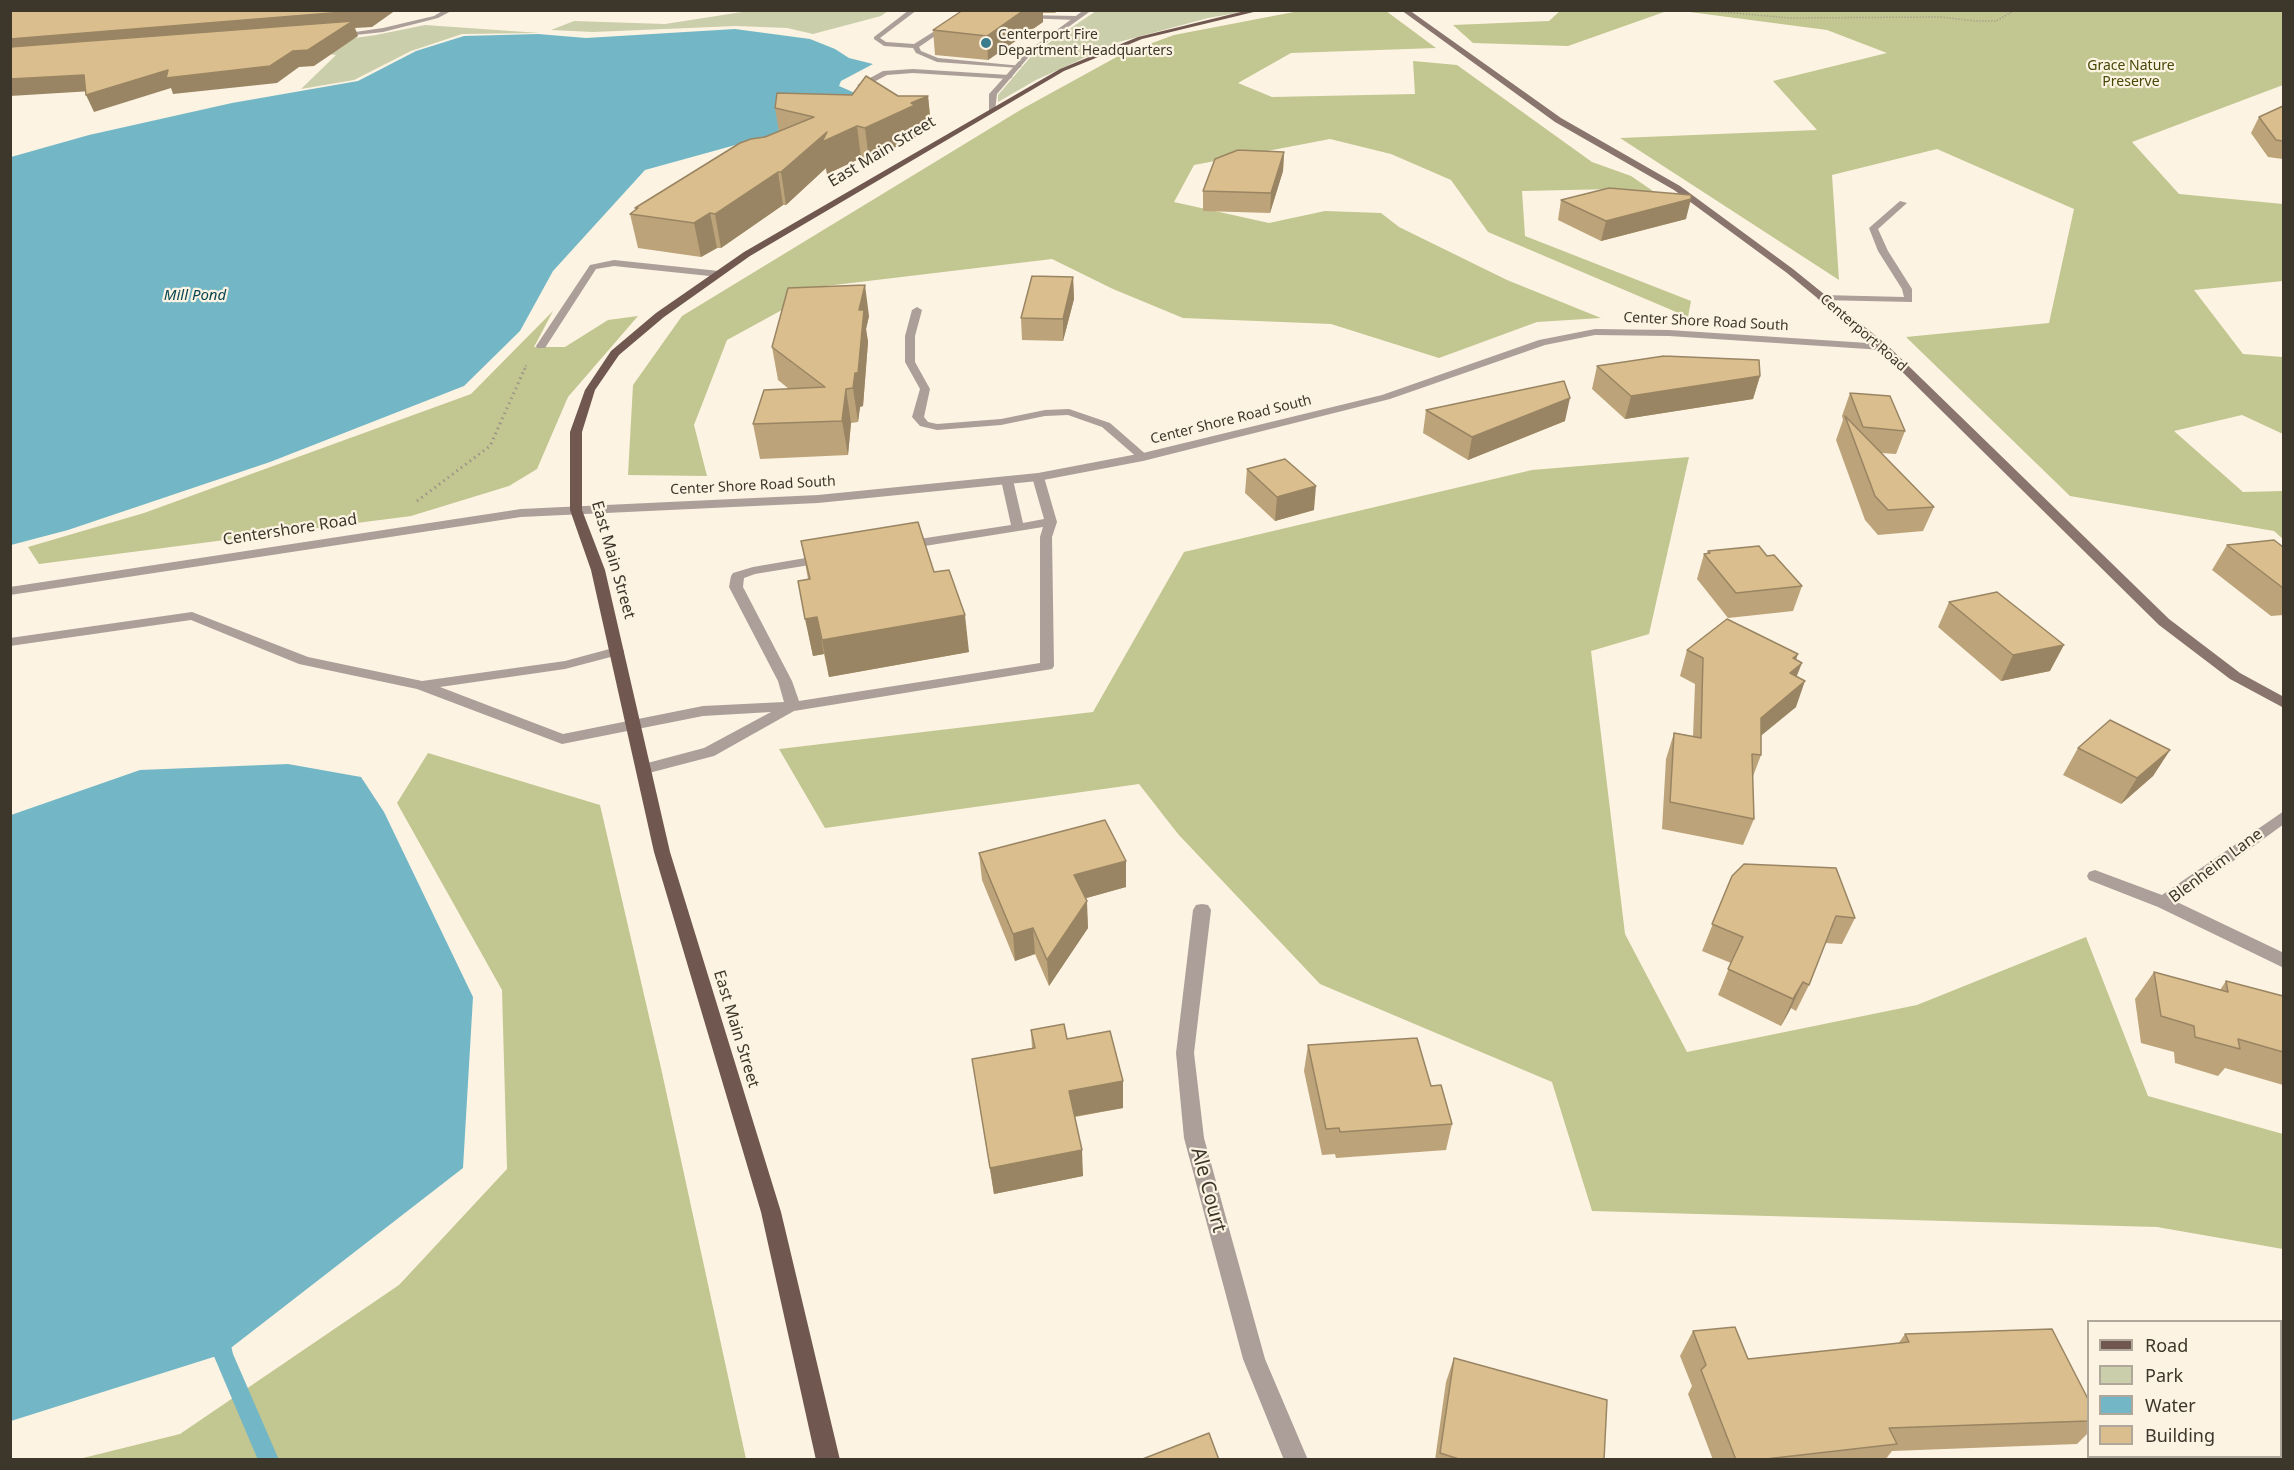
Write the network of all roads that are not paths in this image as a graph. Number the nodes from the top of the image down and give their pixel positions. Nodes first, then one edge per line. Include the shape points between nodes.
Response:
1 (450, 10) edge
2 (914, 10) edge
3 (1089, 10) edge
4 (1258, 10) edge
5 (1404, 10) edge
6 (1012, 17) edge
7 (1076, 18) junction
8 (955, 19) edge
9 (325, 36) edge
10 (915, 46) junction
11 (1019, 66) junction
12 (1009, 76) junction
13 (861, 85) edge
14 (992, 109) junction
15 (1903, 203) dead end
16 (719, 273) junction
17 (1822, 298) junction
18 (917, 310) dead end
19 (541, 346) road end
20 (1883, 347) junction
21 (1143, 457) junction
22 (1038, 477) junction
23 (1007, 480) junction
24 (576, 510) junction
25 (1051, 522) junction
26 (1017, 526) junction
27 (891, 548) edge
28 (833, 557) edge
29 (10, 591) edge
30 (10, 642) edge
31 (617, 651) junction
32 (421, 686) junction
33 (2283, 703) edge
34 (793, 706) junction
35 (633, 723) junction
36 (645, 769) junction
37 (2283, 816) edge
38 (2095, 876) dead end
39 (2164, 903) junction
40 (1202, 910) dead end
41 (2283, 960) edge
42 (828, 1460) edge
43 (1296, 1460) edge

1 - 9 street via 383,30
2 - 10 street via 876,38 884,44
3 - 7 street
4 - 14 main road, East Main Street via 1140,38 1062,70
5 - 17 main road, Centerport Road via 1558,120 1677,188
6 - 7 street
7 - 11 street via 1030,52
8 - 10 street
10 - 11 street via 925,57 937,60
11 - 12 street
12 - 13 street via 914,71 886,73
12 - 14 street via 993,94
14 - 16 main road, East Main Street
15 - 17 street via 1874,228 1883,251 1908,290 1909,300
16 - 19 street via 614,262 593,267
16 - 24 main road, East Main Street via 615,353 590,390 576,432
17 - 20 main road, Centerport Road
18 - 21 street via 910,336 910,362 925,389 918,417 924,423 938,427 1069,412 1106,425
20 - 21 street, Center Shore Road South via 1595,332 1543,342 1386,397
20 - 33 main road, Centerport Road via 2164,621 2235,676
21 - 22 street, Center Shore Road South
22 - 23 street, Center Shore Road South
22 - 25 street
23 - 24 street, Center Shore Road South via 818,499
23 - 26 street
24 - 29 street, Centershore Road via 510,514
24 - 31 main road, East Main Street via 598,570
25 - 26 street
25 - 34 street via 1046,537 1047,666
26 - 27 street
28 - 34 street via 738,576 736,587 785,681
30 - 32 street via 192,616 304,661
31 - 32 street via 565,665
31 - 35 main road, East Main Street
32 - 35 street via 562,739
34 - 35 street via 703,711
34 - 36 street via 709,752
35 - 36 main road, East Main Street
36 - 42 main road, East Main Street via 662,852 771,1212
37 - 39 street, Blenheim Lane
38 - 39 street
39 - 41 street, Blenheim Lane
40 - 43 street, Ale Court via 1185,1053 1194,1138 1254,1359

